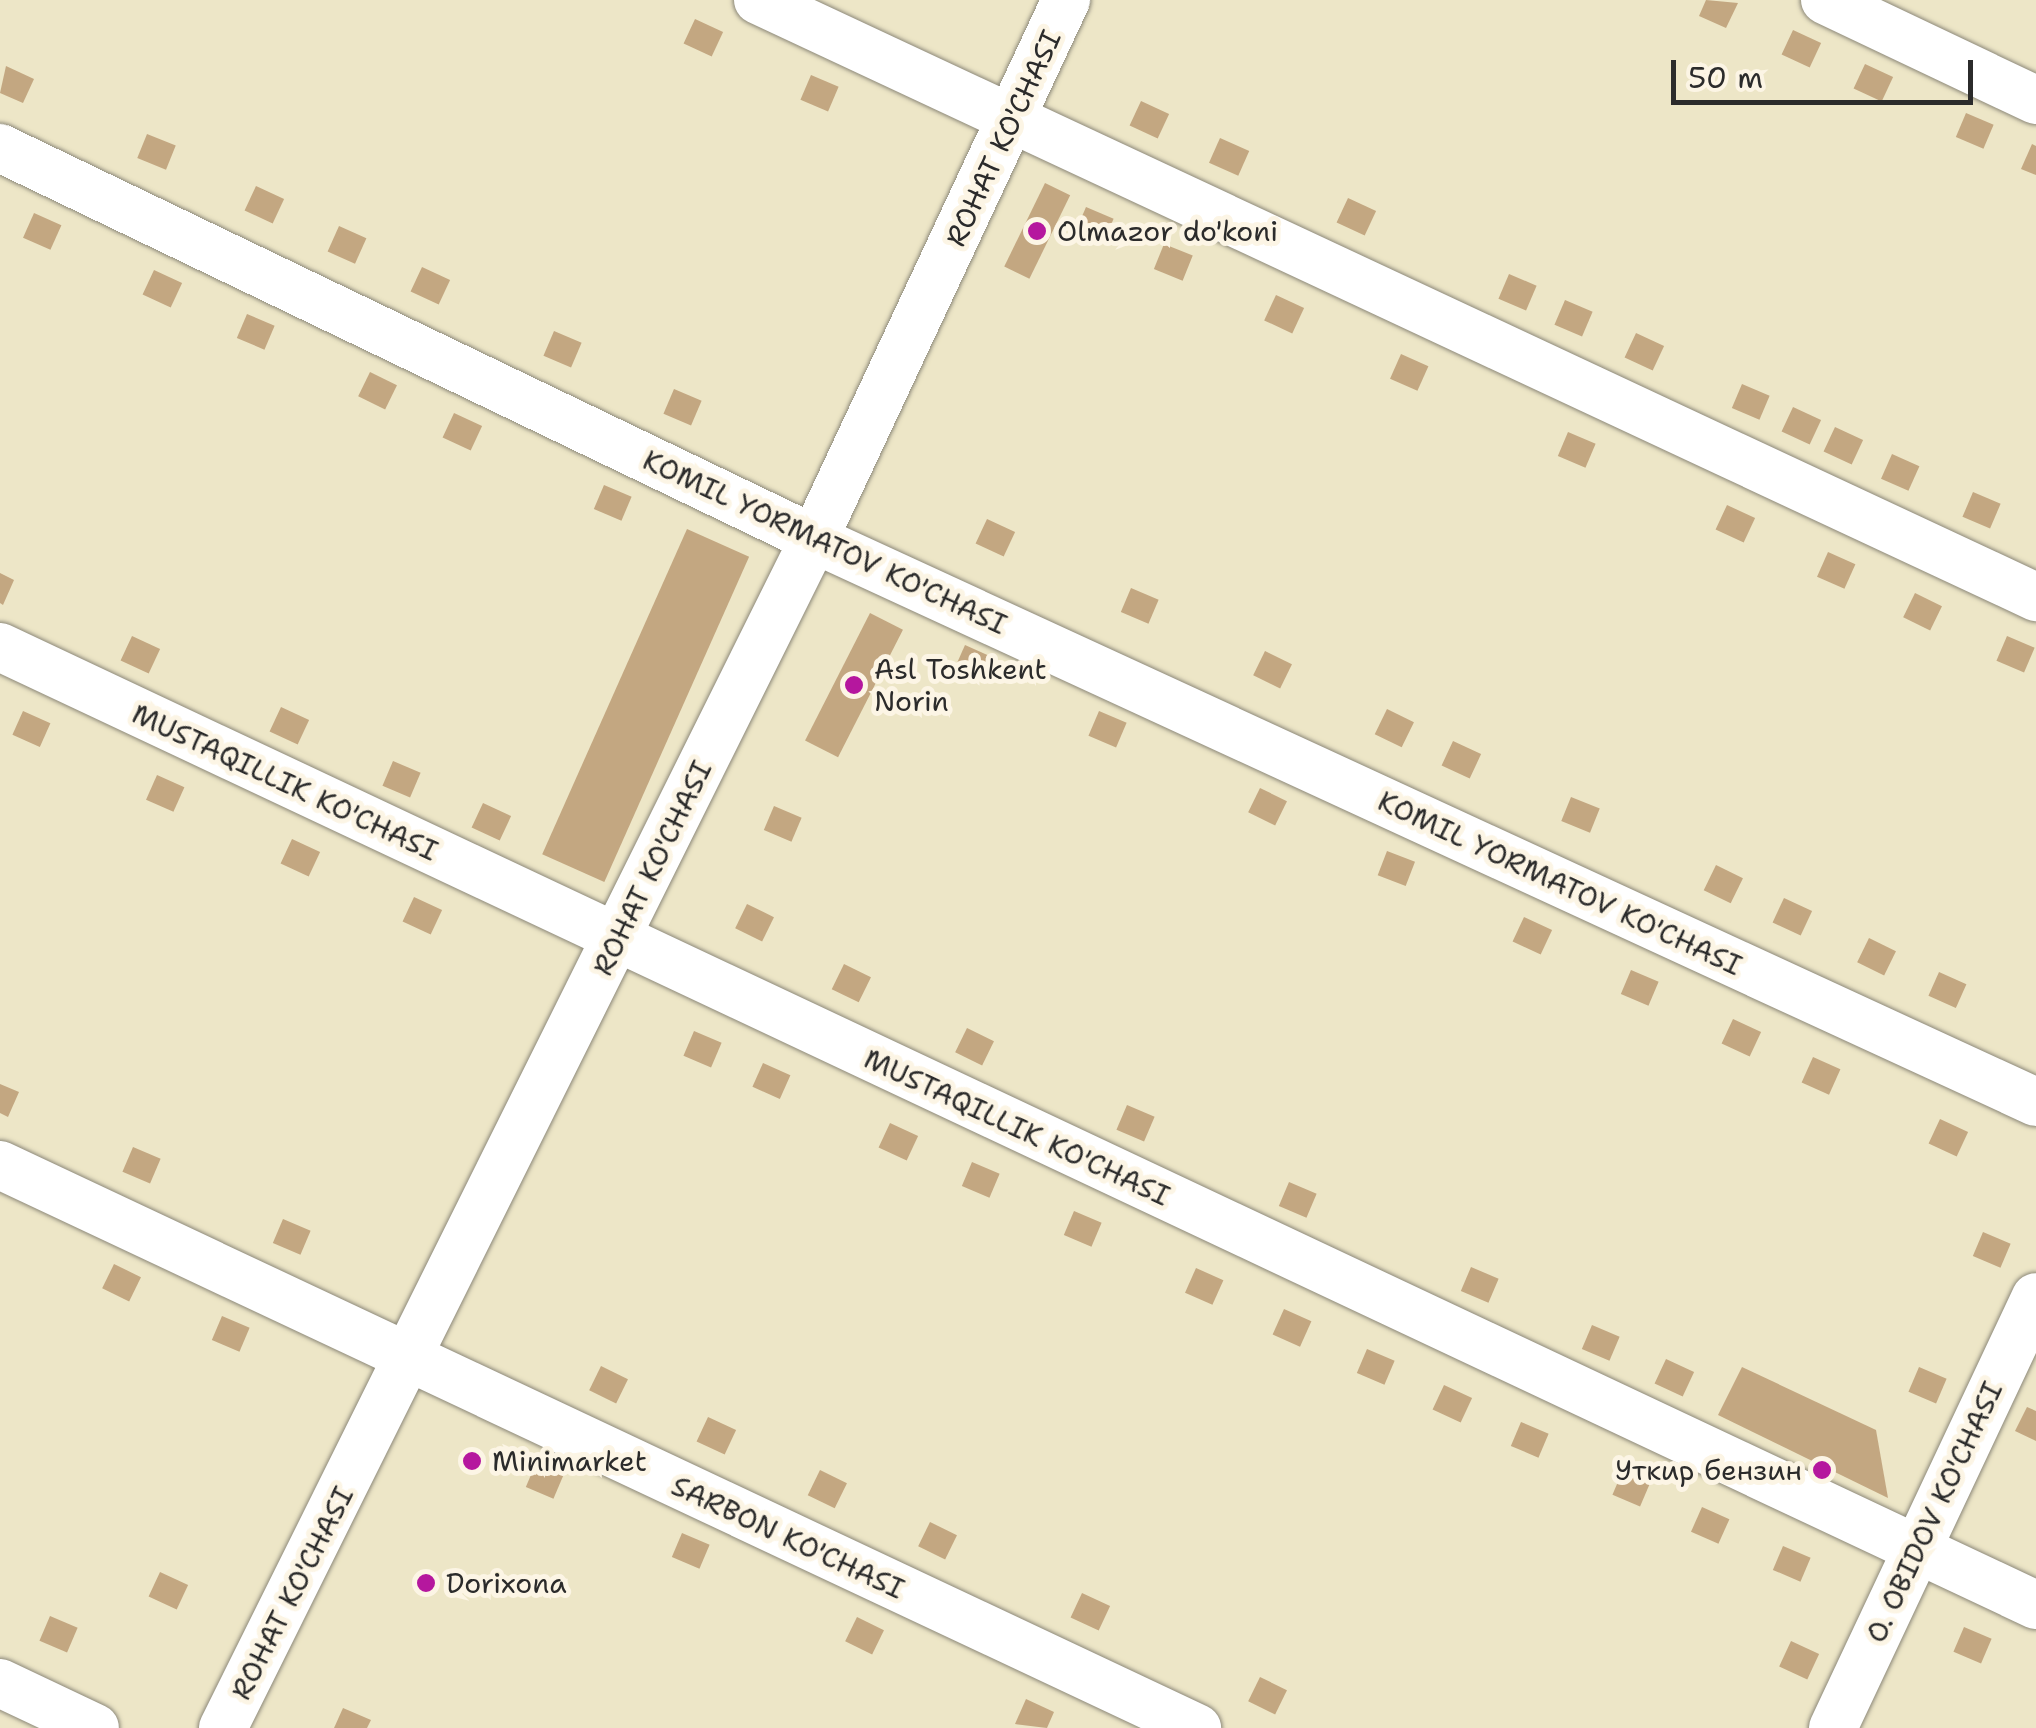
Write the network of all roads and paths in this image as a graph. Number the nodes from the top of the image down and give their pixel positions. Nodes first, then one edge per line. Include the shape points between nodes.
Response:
1 (758, 0) edge
2 (1066, 0) edge
3 (1826, 0) edge
4 (2036, 100) edge
5 (1013, 121) junction
6 (0, 148) edge
7 (814, 539) junction
8 (2036, 597) edge
9 (0, 646) edge
10 (616, 939) junction
11 (2036, 1102) edge
12 (0, 1165) edge
13 (2036, 1297) edge
14 (410, 1361) junction
15 (1917, 1548) junction
16 (2036, 1605) edge
17 (0, 1683) edge
18 (95, 1728) edge
19 (223, 1728) edge
20 (1197, 1728) edge
21 (1833, 1728) edge

1 - 5 street
2 - 5 street, ROHAT KO'CHASI
3 - 4 street
5 - 7 street, ROHAT KO'CHASI
5 - 8 street
6 - 7 street, KOMIL YORMATOV KO'CHASI
7 - 10 street, ROHAT KO'CHASI
7 - 11 street, KOMIL YORMATOV KO'CHASI
9 - 10 street, MUSTAQILLIK KO'CHASI
10 - 14 street, ROHAT KO'CHASI
10 - 15 street, MUSTAQILLIK KO'CHASI
12 - 14 street, SARBON KO'CHASI
13 - 15 street, O. OBIDOV KO'CHASI
14 - 19 street, ROHAT KO'CHASI
14 - 20 street, SARBON KO'CHASI
15 - 16 street, MUSTAQILLIK KO'CHASI
15 - 21 street, O. OBIDOV KO'CHASI
17 - 18 street

